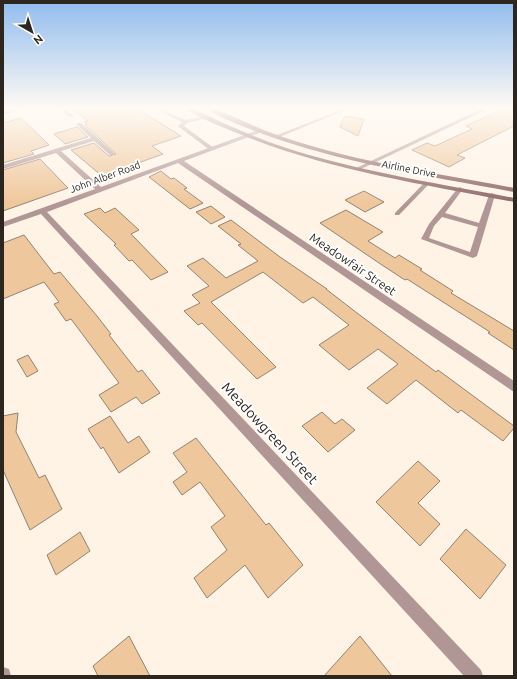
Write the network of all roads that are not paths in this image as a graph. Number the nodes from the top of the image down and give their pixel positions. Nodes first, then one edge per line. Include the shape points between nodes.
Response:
1 (87, 141) edge
2 (98, 141) edge
3 (201, 141) edge
4 (235, 141) edge
5 (262, 141) edge
6 (287, 141) edge
7 (418, 141) edge
8 (212, 149) junction
9 (57, 151) junction
10 (112, 154) dead end
11 (179, 161) junction
12 (371, 163) junction
13 (3, 167) edge
14 (357, 169) junction
15 (427, 183) junction
16 (100, 190) junction
17 (460, 190) junction
18 (514, 190) edge
19 (492, 195) junction
20 (514, 200) edge
21 (42, 210) junction
22 (398, 214) dead end
23 (441, 214) junction
24 (3, 225) edge
25 (482, 226) junction
26 (514, 387) edge
27 (475, 676) edge

1 - 9 street
2 - 10 street
3 - 8 lane
4 - 8 street, John Alber Road
5 - 14 main road, Airline Drive
6 - 12 main road, Airline Drive
7 - 12 street
8 - 11 street, John Alber Road
9 - 13 street
9 - 16 street
11 - 16 street, John Alber Road
11 - 26 street, Meadowfair Street
12 - 14 street
12 - 18 main road, Airline Drive
14 - 15 main road, Airline Drive
15 - 17 main road, Airline Drive
15 - 22 lane
16 - 21 street, John Alber Road
17 - 19 main road, Airline Drive
17 - 23 lane
19 - 20 main road, Airline Drive
19 - 25 lane
21 - 24 street, John Alber Road
21 - 27 street, Meadowgreen Street
23 - 25 lane
23 - 25 lane via 431,225 425,239 473,256

